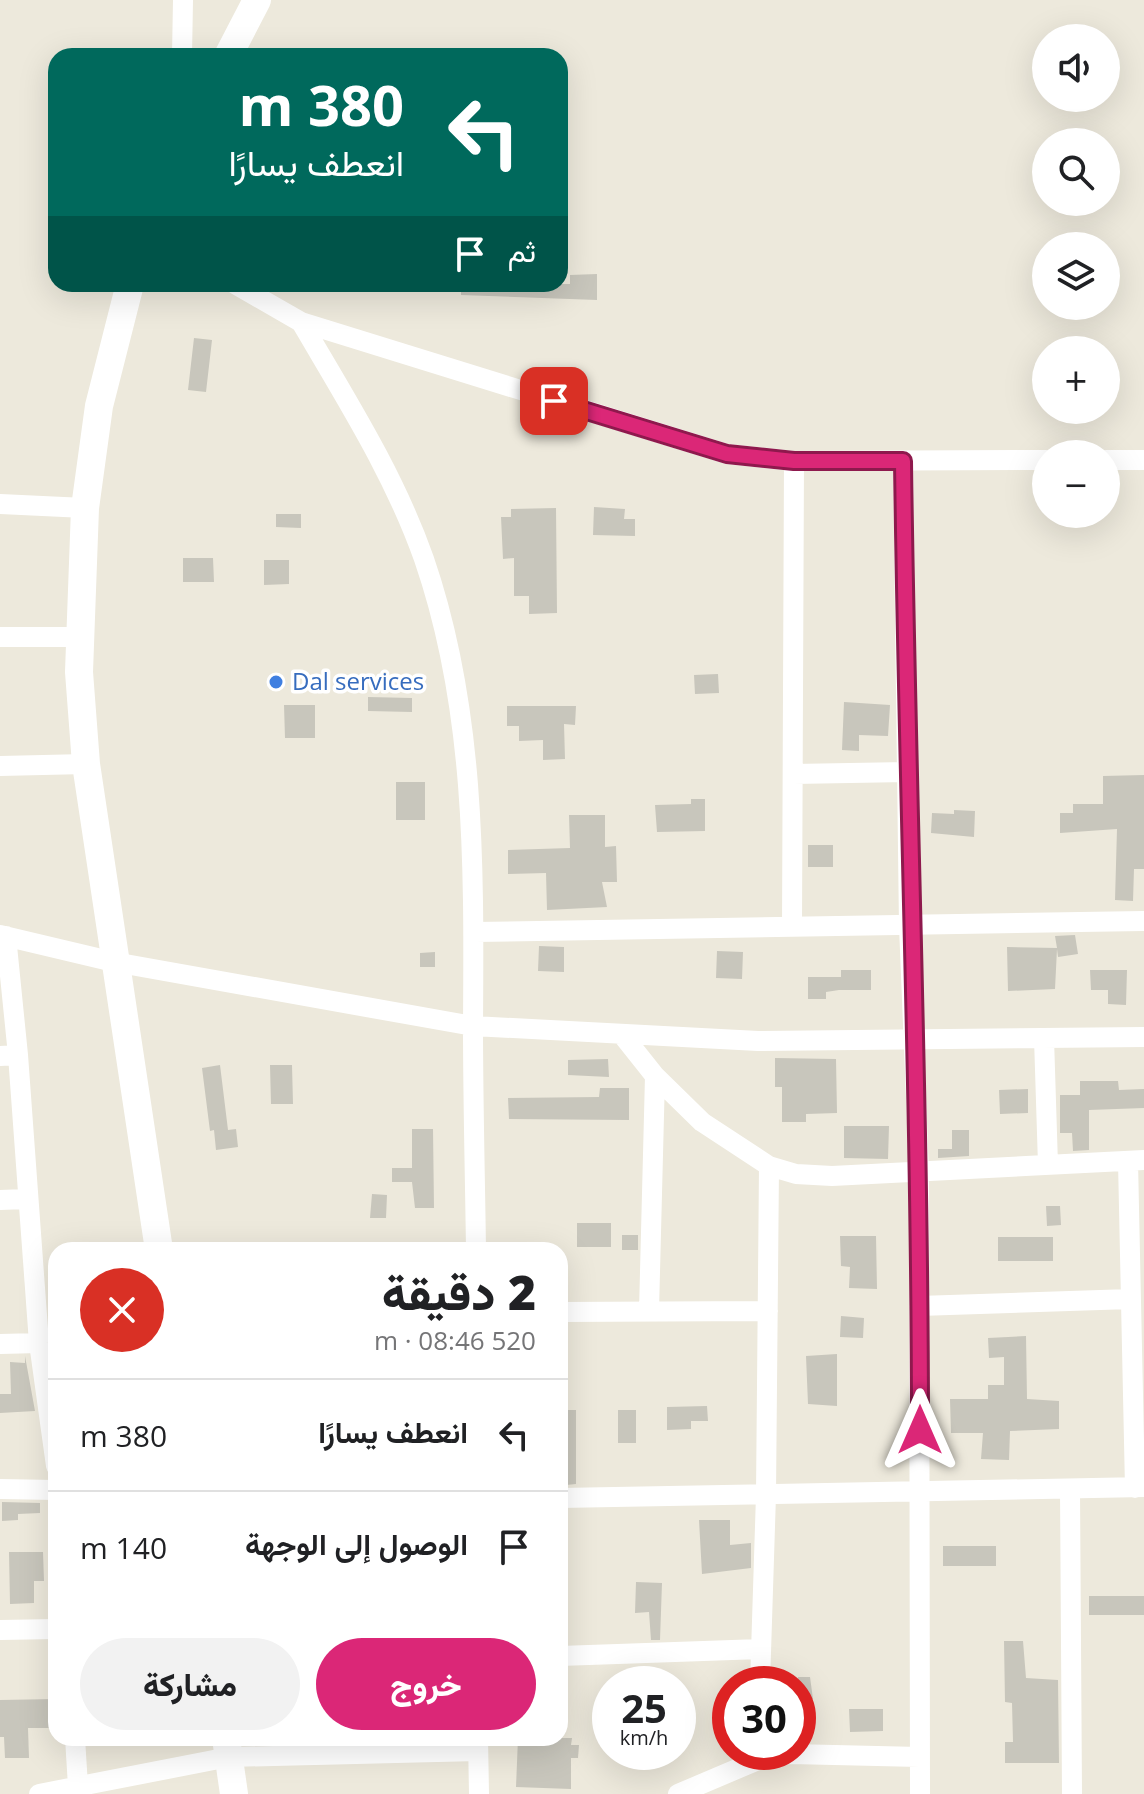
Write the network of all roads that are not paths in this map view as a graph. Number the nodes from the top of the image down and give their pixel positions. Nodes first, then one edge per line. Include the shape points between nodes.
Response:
1 (183, 0) edge
2 (257, 0) edge
3 (182, 48) edge
4 (232, 48) edge
5 (128, 292) edge
6 (249, 292) edge
7 (301, 322) junction
8 (1032, 460) edge
9 (1120, 460) edge
10 (1144, 460) edge
11 (794, 461) junction
12 (903, 461) junction
13 (0, 504) edge
14 (85, 508) junction
15 (0, 637) edge
16 (79, 637) junction
17 (86, 764) junction
18 (0, 766) edge
19 (907, 772) junction
20 (793, 774) junction
21 (1144, 921) edge
22 (792, 926) junction
23 (909, 926) junction
24 (475, 932) junction
25 (3, 935) edge
26 (114, 962) junction
27 (473, 1026) junction
28 (624, 1037) junction
29 (1144, 1037) edge
30 (1044, 1038) junction
31 (912, 1040) junction
32 (9, 1056) edge
33 (655, 1076) junction
34 (1136, 1160) edge
35 (1048, 1165) junction
36 (769, 1166) junction
37 (919, 1172) junction
38 (26, 1199) junction
39 (0, 1200) edge
40 (158, 1242) edge
41 (476, 1242) edge
42 (1131, 1299) junction
43 (919, 1306) junction
44 (649, 1311) junction
45 (768, 1311) junction
46 (568, 1312) edge
47 (39, 1343) junction
48 (0, 1344) edge
49 (48, 1408) edge
50 (1140, 1488) edge
51 (0, 1489) edge
52 (1070, 1489) junction
53 (48, 1490) edge
54 (920, 1492) junction
55 (766, 1495) junction
56 (568, 1498) edge
57 (48, 1629) edge
58 (0, 1630) edge
59 (761, 1649) junction
60 (568, 1656) edge
61 (761, 1666) edge
62 (76, 1746) edge
63 (352, 1746) edge
64 (478, 1746) edge
65 (227, 1748) edge
66 (816, 1753) edge
67 (920, 1757) junction
68 (729, 1770) edge
69 (78, 1786) junction
70 (39, 1794) edge
71 (234, 1794) edge
72 (479, 1794) edge
73 (678, 1794) edge
74 (920, 1794) edge
75 (1072, 1794) edge

1 - 3 street
2 - 4 main road
5 - 14 main road via 99,406
6 - 7 street
7 - 11 street via 676,440 727,454
7 - 24 street via 392,484 423,558 450,649 465,736
8 - 12 street
9 - 10 street
11 - 12 street
11 - 20 street
12 - 19 street
13 - 14 street
14 - 16 main road
15 - 16 street
16 - 17 main road
17 - 18 street
17 - 26 main road
19 - 20 street
19 - 23 street
20 - 22 street
21 - 23 street
22 - 23 street
22 - 24 street
23 - 31 street
24 - 27 street
25 - 26 street
25 - 32 street
26 - 27 street
26 - 40 main road
27 - 28 street
27 - 41 street
28 - 31 street
28 - 33 street
29 - 30 street
30 - 31 street
30 - 35 street
31 - 37 street
32 - 38 street
33 - 36 street via 702,1122
33 - 44 street
34 - 35 street
34 - 42 street
35 - 37 street
36 - 37 street via 832,1176
36 - 45 street
37 - 43 street
38 - 39 street
38 - 47 street
42 - 43 street
42 - 50 street
43 - 54 street
44 - 45 street
44 - 46 street
45 - 55 street
47 - 48 street
47 - 49 street
50 - 52 street
51 - 53 street
52 - 54 street
52 - 75 street
54 - 55 street
54 - 67 street
55 - 56 street
55 - 59 street
57 - 58 street
59 - 60 street
59 - 61 street
62 - 69 street
63 - 65 street
64 - 72 street
65 - 69 street
65 - 71 main road
66 - 67 street
67 - 74 street
68 - 73 street
69 - 70 street

